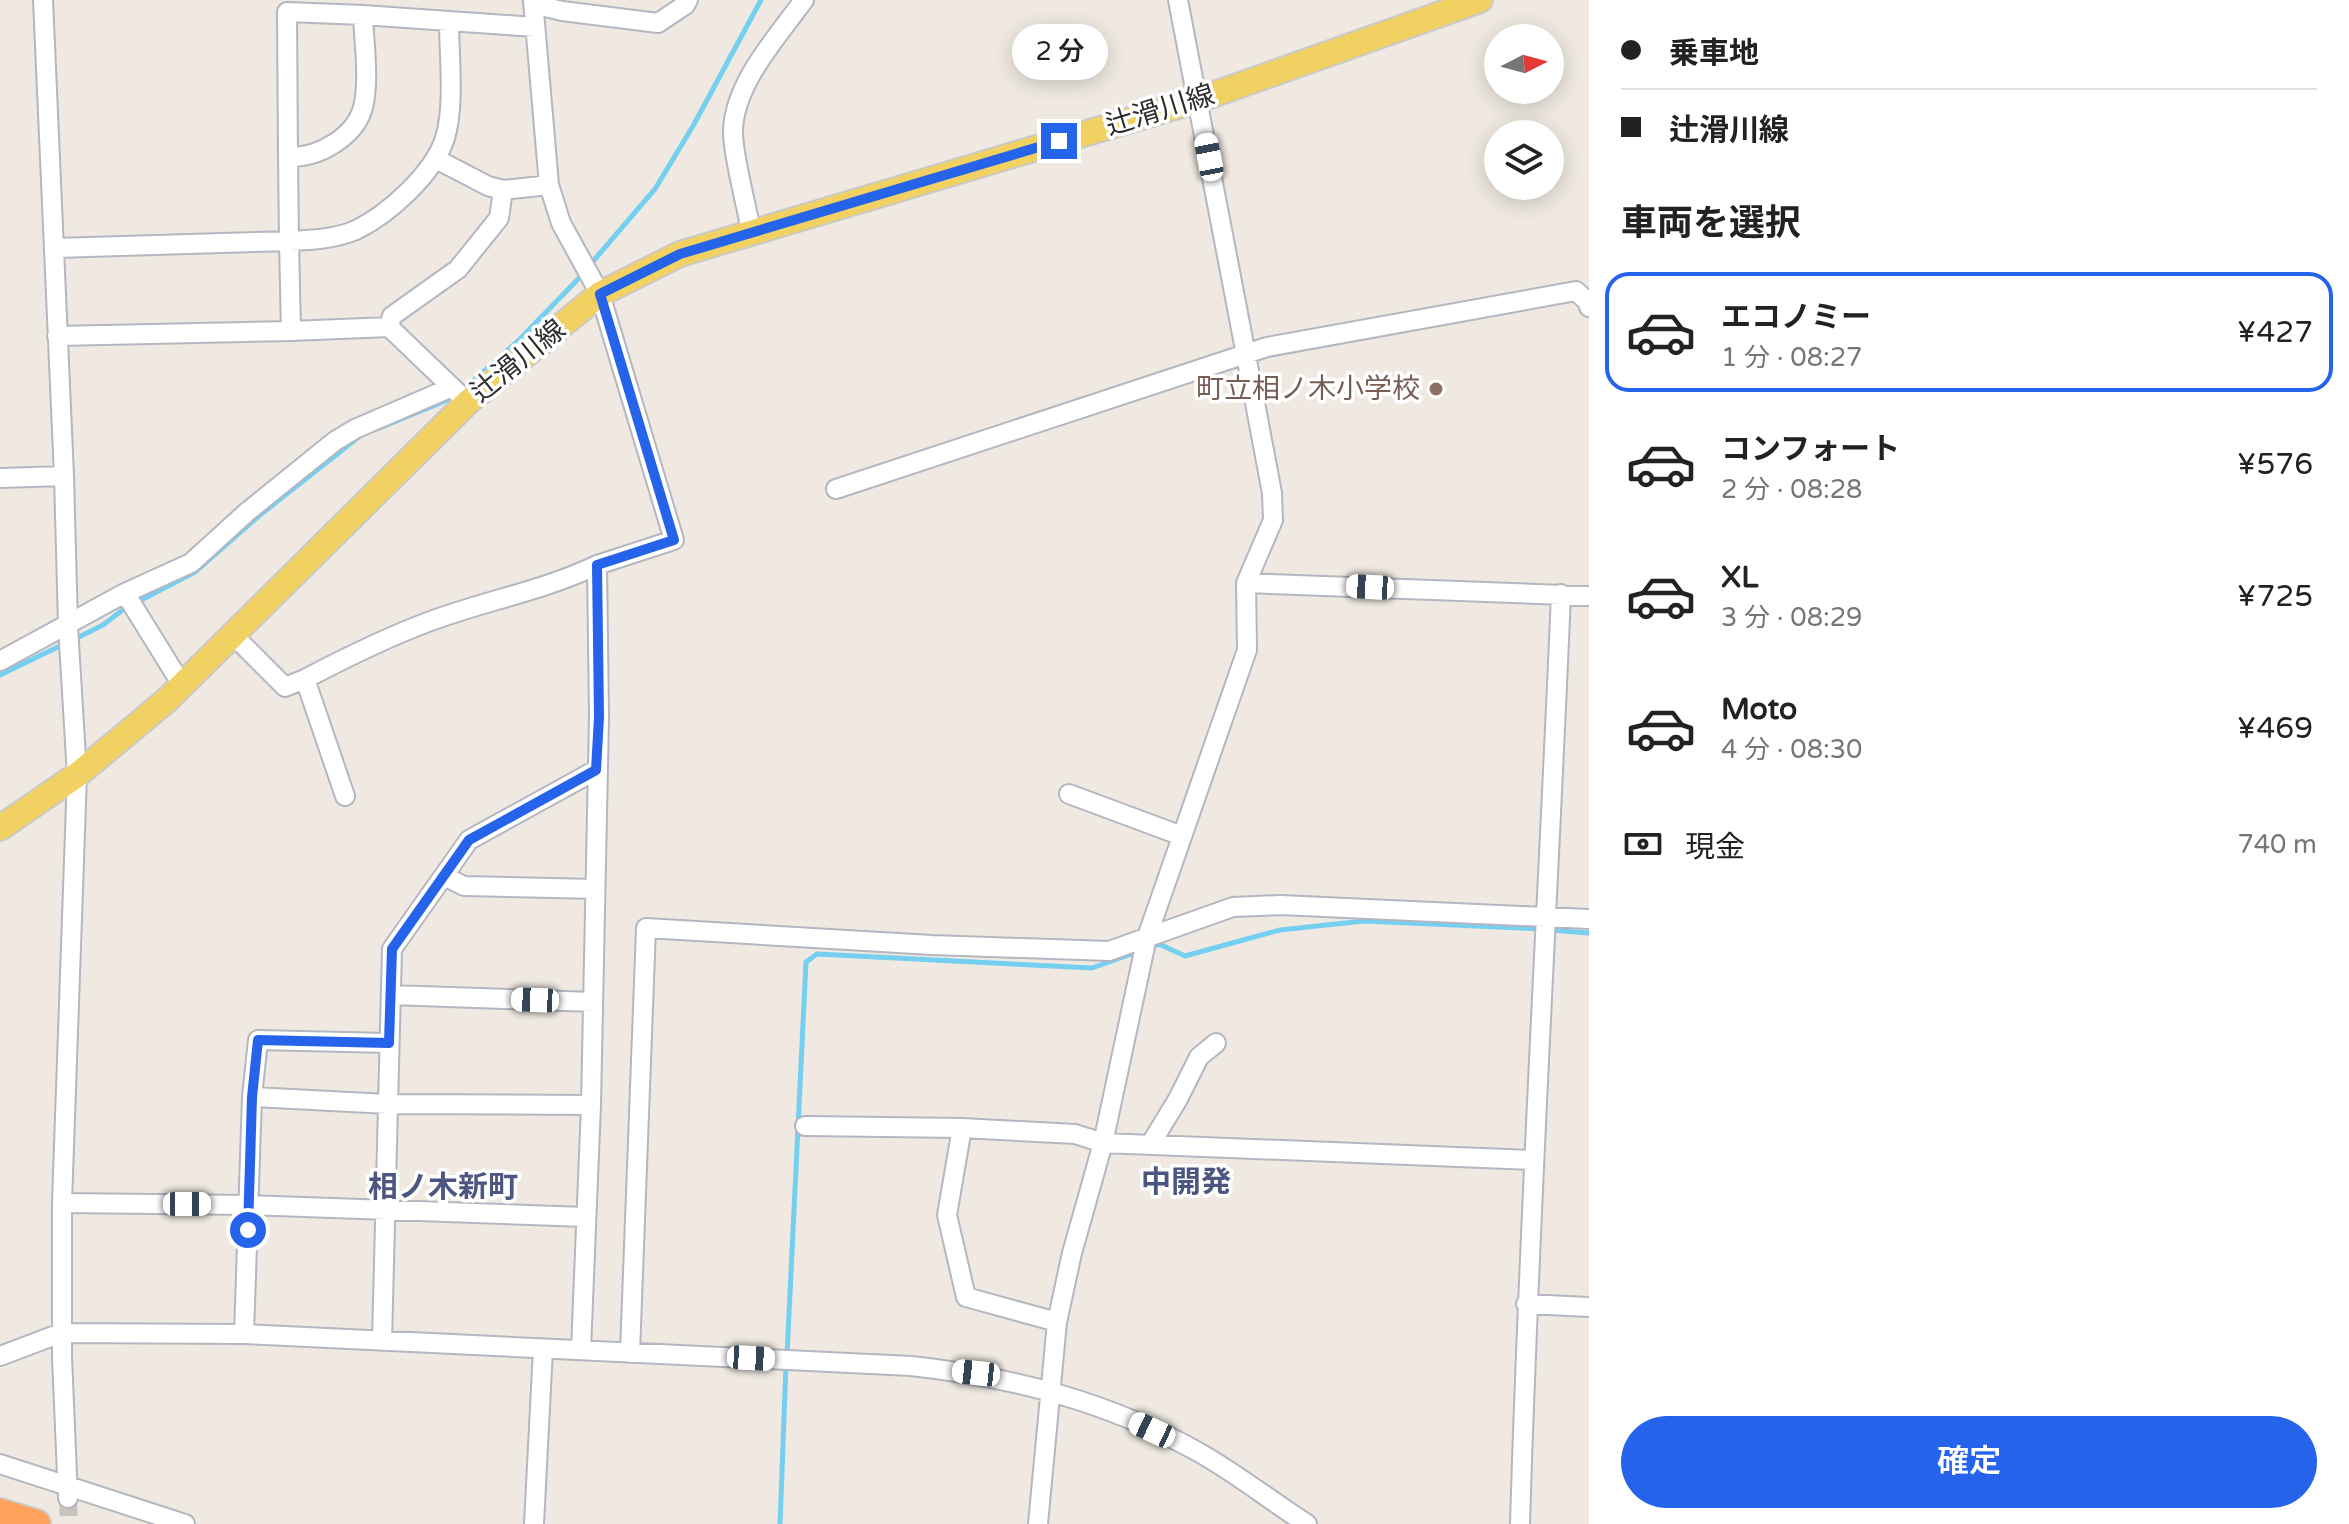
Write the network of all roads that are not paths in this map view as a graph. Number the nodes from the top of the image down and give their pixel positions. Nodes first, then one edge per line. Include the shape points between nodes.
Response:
1 (43, 0) edge
2 (688, 0) edge
3 (804, 0) edge
4 (1178, 0) edge
5 (1480, 0) edge
6 (533, 2) edge
7 (363, 15) junction
8 (449, 21) junction
9 (535, 27) junction
10 (1198, 100) junction
11 (288, 157) junction
12 (436, 159) junction
13 (549, 185) junction
14 (503, 190) junction
15 (751, 231) junction
16 (289, 241) junction
17 (55, 248) junction
18 (600, 294) junction
19 (1589, 307) edge
20 (389, 327) junction
21 (291, 331) junction
22 (57, 336) junction
23 (1246, 355) junction
24 (460, 394) junction
25 (64, 476) junction
26 (0, 478) edge
27 (836, 489) dead end
28 (597, 565) junction
29 (1246, 583) junction
30 (125, 593) junction
31 (1561, 594) junction
32 (1589, 596) edge
33 (68, 626) junction
34 (234, 636) junction
35 (0, 661) edge
36 (305, 679) junction
37 (182, 685) junction
38 (596, 770) junction
39 (77, 775) junction
40 (1069, 794) dead end
41 (345, 796) dead end
42 (0, 828) edge
43 (1182, 836) junction
44 (444, 876) junction
45 (595, 889) junction
46 (1547, 917) junction
47 (1589, 919) edge
48 (1147, 937) junction
49 (391, 995) junction
50 (593, 1002) junction
51 (389, 1043) junction
52 (1216, 1043) dead end
53 (252, 1097) junction
54 (388, 1104) junction
55 (591, 1105) junction
56 (805, 1126) dead end
57 (962, 1128) junction
58 (1103, 1143) junction
59 (1150, 1145) junction
60 (1533, 1160) junction
61 (62, 1203) junction
62 (250, 1205) junction
63 (385, 1208) junction
64 (585, 1217) junction
65 (1526, 1304) junction
66 (1589, 1307) edge
67 (1057, 1322) junction
68 (61, 1333) junction
69 (244, 1334) junction
70 (382, 1341) junction
71 (543, 1349) junction
72 (581, 1350) junction
73 (630, 1353) junction
74 (0, 1356) edge
75 (1050, 1391) junction
76 (0, 1464) edge
77 (68, 1492) junction
78 (0, 1513) edge
79 (36, 1524) edge
80 (185, 1524) edge
81 (534, 1524) edge
82 (1038, 1524) edge
83 (1307, 1524) edge
84 (1520, 1524) edge

1 - 17 street
2 - 6 street via 658,23
3 - 15 street via 754,69 737,108 733,134
4 - 10 street
5 - 10 main road, 辻滑川線
6 - 9 street
7 - 8 street
7 - 11 street via 364,105 356,121 319,153
7 - 11 street via 287,12
8 - 9 street
8 - 12 street via 448,118
9 - 13 street
10 - 15 main road, 辻滑川線
10 - 23 street
11 - 16 street
12 - 14 street
12 - 16 street via 395,204 357,229 330,238
13 - 14 street
13 - 18 street via 561,223
14 - 20 street via 499,218 458,269 392,316
15 - 18 main road, 辻滑川線 via 680,254
16 - 17 street
16 - 21 street
17 - 22 street
18 - 24 main road, 辻滑川線
18 - 28 street via 674,540
19 - 23 street via 1576,291
20 - 21 street
20 - 24 street
21 - 22 street
22 - 25 street
23 - 27 street
23 - 29 street via 1273,520
24 - 30 street via 355,429 247,512 191,563
24 - 34 main road, 辻滑川線
25 - 26 street
25 - 33 street
28 - 36 street via 427,622
28 - 38 street
29 - 31 street
29 - 43 street via 1247,650
30 - 33 street
30 - 37 street
31 - 32 street
31 - 46 street
33 - 35 street
33 - 39 street
34 - 36 street via 285,687
34 - 37 main road, 辻滑川線
36 - 41 street
37 - 39 main road, 辻滑川線
38 - 44 street via 469,840
38 - 45 street
39 - 42 main road, 辻滑川線
39 - 61 street
40 - 43 street
43 - 48 street
44 - 45 street via 464,886
44 - 49 street via 392,949
45 - 50 street
46 - 47 street
46 - 48 street via 1233,907
46 - 60 street
48 - 58 street
48 - 73 street via 1109,951 646,928
49 - 50 street
49 - 51 street
50 - 55 street
51 - 53 street via 258,1040
51 - 54 street
52 - 59 street via 1199,1057
53 - 54 street
53 - 62 street
54 - 55 street
54 - 63 street
55 - 64 street
56 - 57 street
57 - 58 street via 1075,1134
57 - 67 street via 947,1215 966,1297
58 - 59 street
58 - 67 street
59 - 60 street
60 - 65 street
61 - 62 street
61 - 68 street
62 - 63 street
62 - 69 street
63 - 64 street
63 - 70 street
64 - 72 street
65 - 66 street
65 - 84 street
67 - 75 street
68 - 69 street
68 - 74 street
68 - 77 street
69 - 70 street
70 - 71 street
71 - 72 street
71 - 81 street
72 - 73 street
73 - 75 street via 911,1366 976,1373
75 - 82 street
75 - 83 street via 1128,1419 1200,1454
76 - 77 street
77 - 80 street
78 - 79 highway

